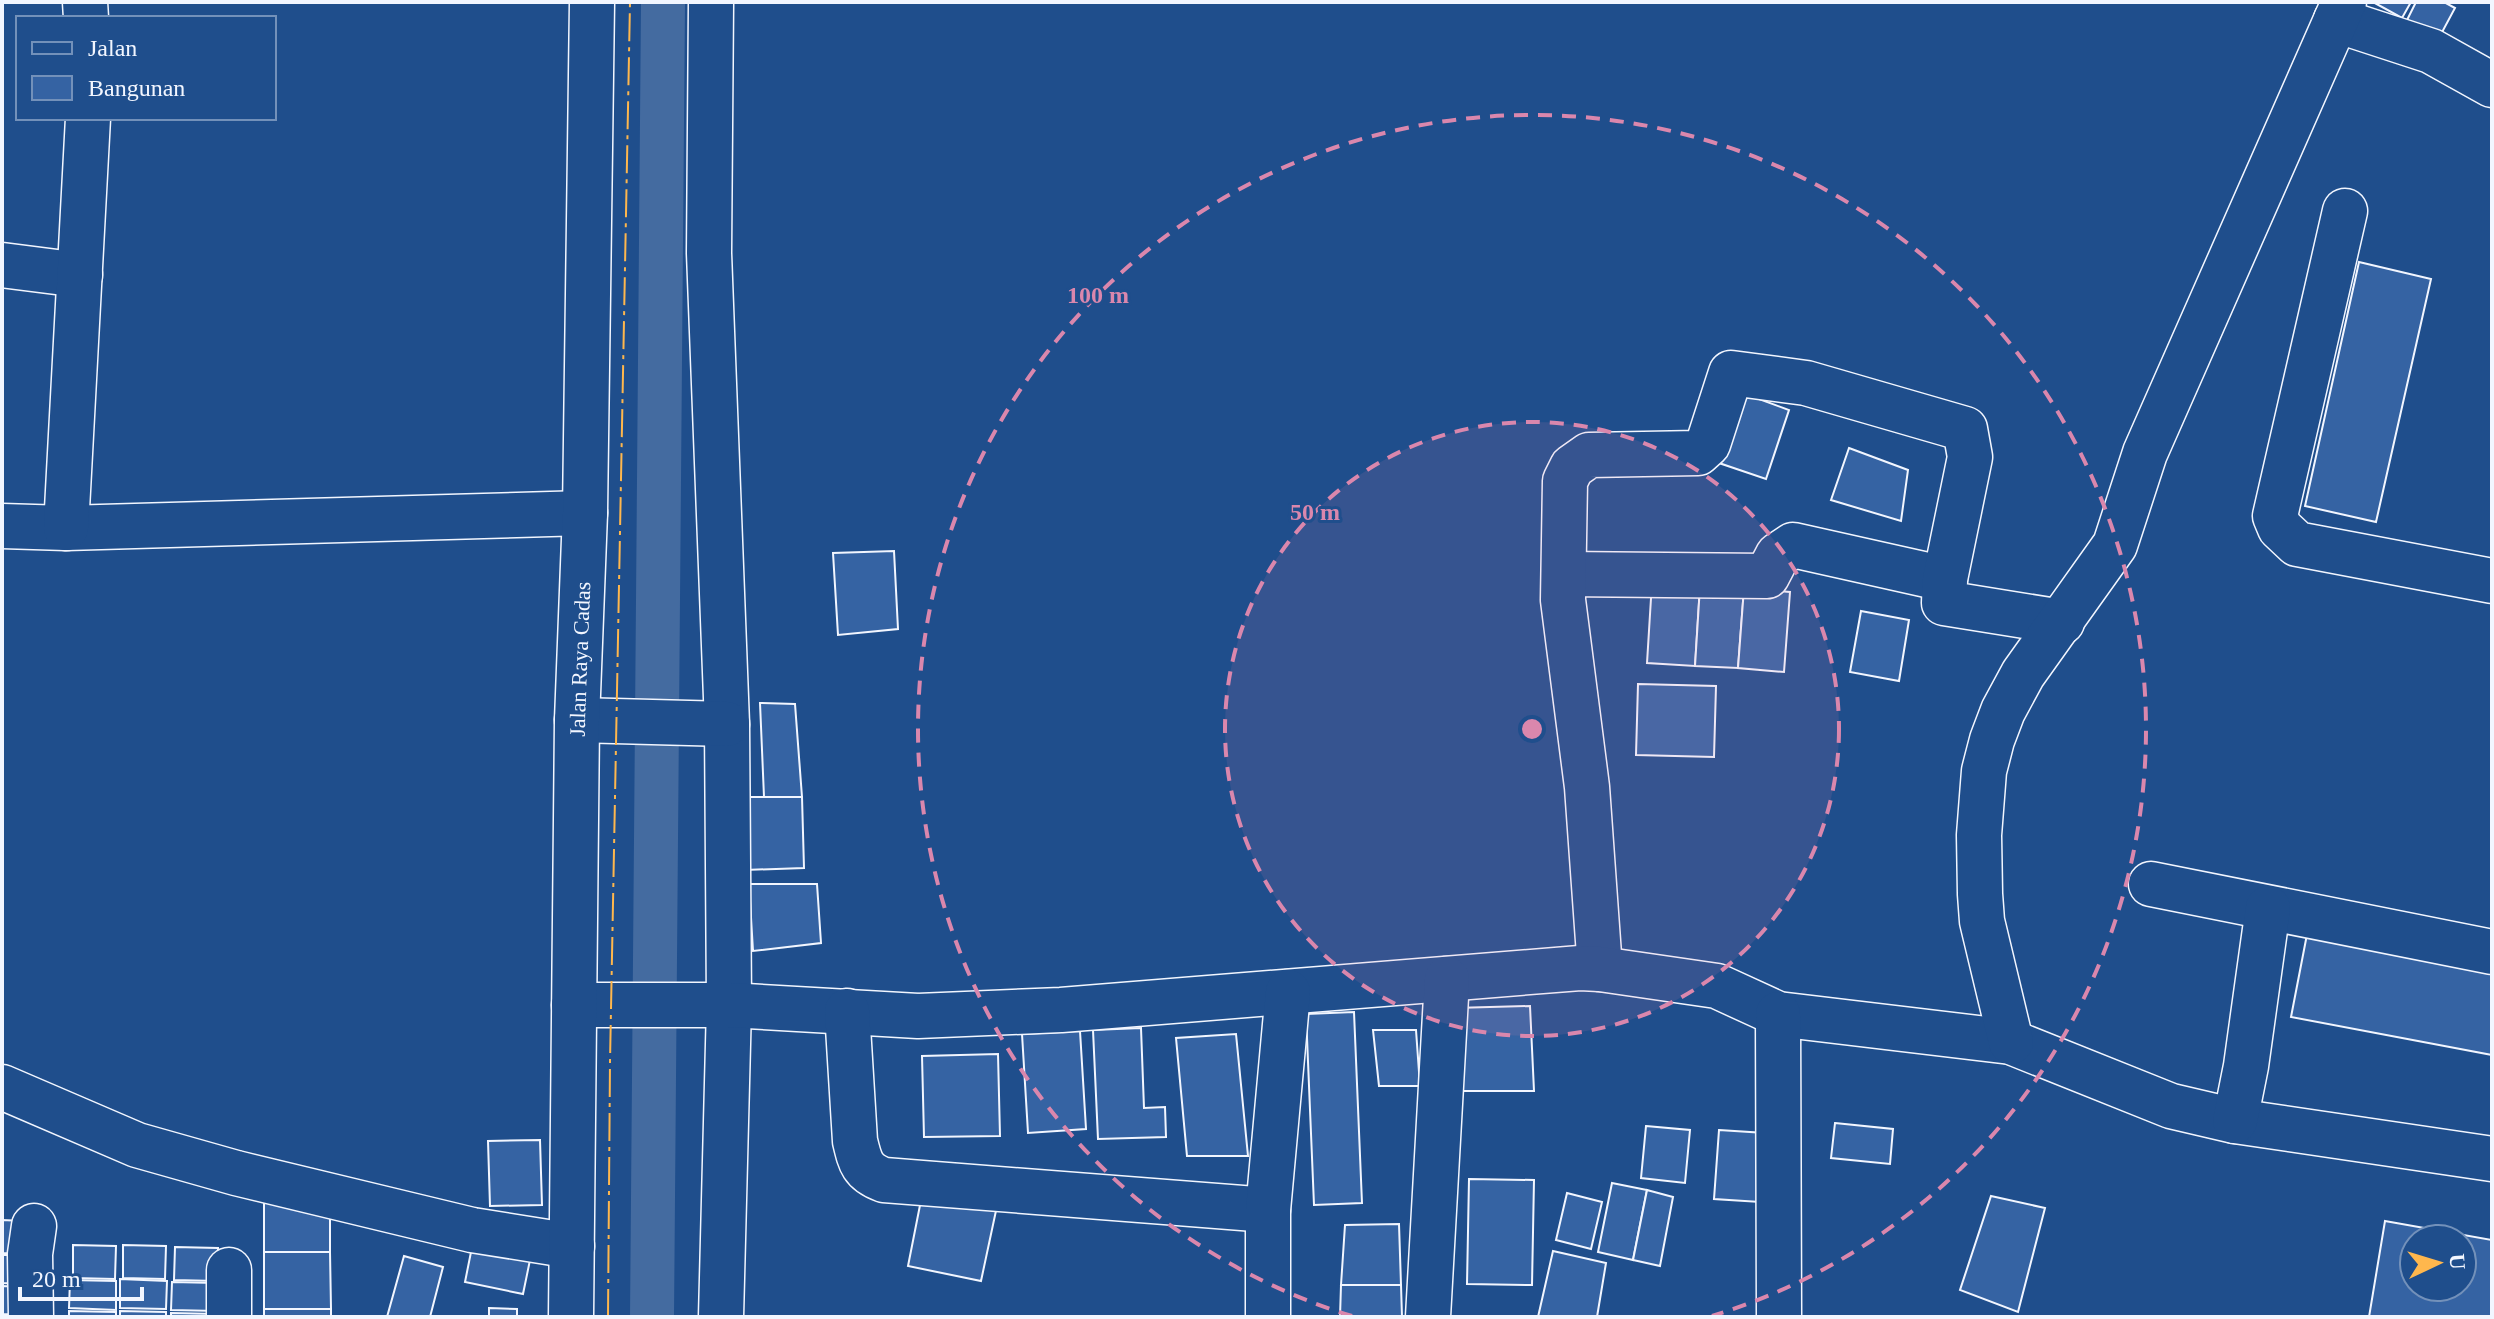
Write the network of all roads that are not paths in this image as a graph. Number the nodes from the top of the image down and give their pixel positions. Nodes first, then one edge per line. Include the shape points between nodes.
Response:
1 (592, 2) edge
2 (711, 2) edge
3 (2340, 11) edge
4 (2492, 85) edge
5 (88, 120) edge
6 (2345, 211) dead end
7 (2, 265) edge
8 (80, 275) junction
9 (585, 513) junction
10 (2, 526) edge
11 (66, 528) junction
12 (1564, 574) junction
13 (1945, 579) junction
14 (2492, 581) edge
15 (2062, 622) junction
16 (586, 720) junction
17 (722, 723) junction
18 (2151, 884) dead end
19 (2268, 908) junction
20 (2492, 952) edge
21 (1600, 969) junction
22 (1447, 979) junction
23 (1288, 992) junction
24 (724, 1005) junction
25 (581, 1006) junction
26 (847, 1011) junction
27 (1778, 1014) junction
28 (2011, 1042) junction
29 (2, 1087) edge
30 (2235, 1121) junction
31 (2492, 1159) edge
32 (1268, 1210) junction
33 (34, 1226) dead end
34 (572, 1246) junction
35 (229, 1270) dead end
36 (31, 1317) edge
37 (229, 1317) edge
38 (571, 1317) edge
39 (721, 1317) edge
40 (1268, 1317) edge
41 (1428, 1317) edge
42 (1779, 1317) edge

1 - 9 street, Jalan Raya Cadas
2 - 17 street via 709,253
3 - 4 street
3 - 15 street via 2145,453 2115,545
5 - 8 street
6 - 14 street via 2275,516 2297,544
7 - 8 street
8 - 11 street
9 - 11 street
9 - 16 street, Jalan Raya Cadas
10 - 11 street
12 - 13 street via 1767,576 1778,555 1793,545
12 - 13 street via 1565,481 1572,467 1589,455 1698,453 1708,444 1731,373 1806,383 1965,429 1970,457
12 - 21 street
13 - 15 street via 1944,603
15 - 28 street via 2003,711 1984,771 1979,835 1982,921
16 - 17 street
16 - 25 street, Jalan Raya Cadas
17 - 24 street
18 - 19 street
19 - 20 street
19 - 30 street
21 - 22 street
21 - 27 street via 1717,986
22 - 23 street
22 - 41 street
23 - 26 street via 1061,1010 918,1016
23 - 32 street
24 - 25 street
24 - 26 street
24 - 39 street
25 - 34 street, Jalan Raya Cadas
26 - 32 street via 855,1141 865,1171 872,1176
27 - 28 street
27 - 42 street
28 - 30 street via 2171,1106
29 - 34 street via 137,1145 236,1173 472,1230
30 - 31 street
32 - 40 street
33 - 36 street
34 - 38 street, Jalan Raya Cadas
35 - 37 street

